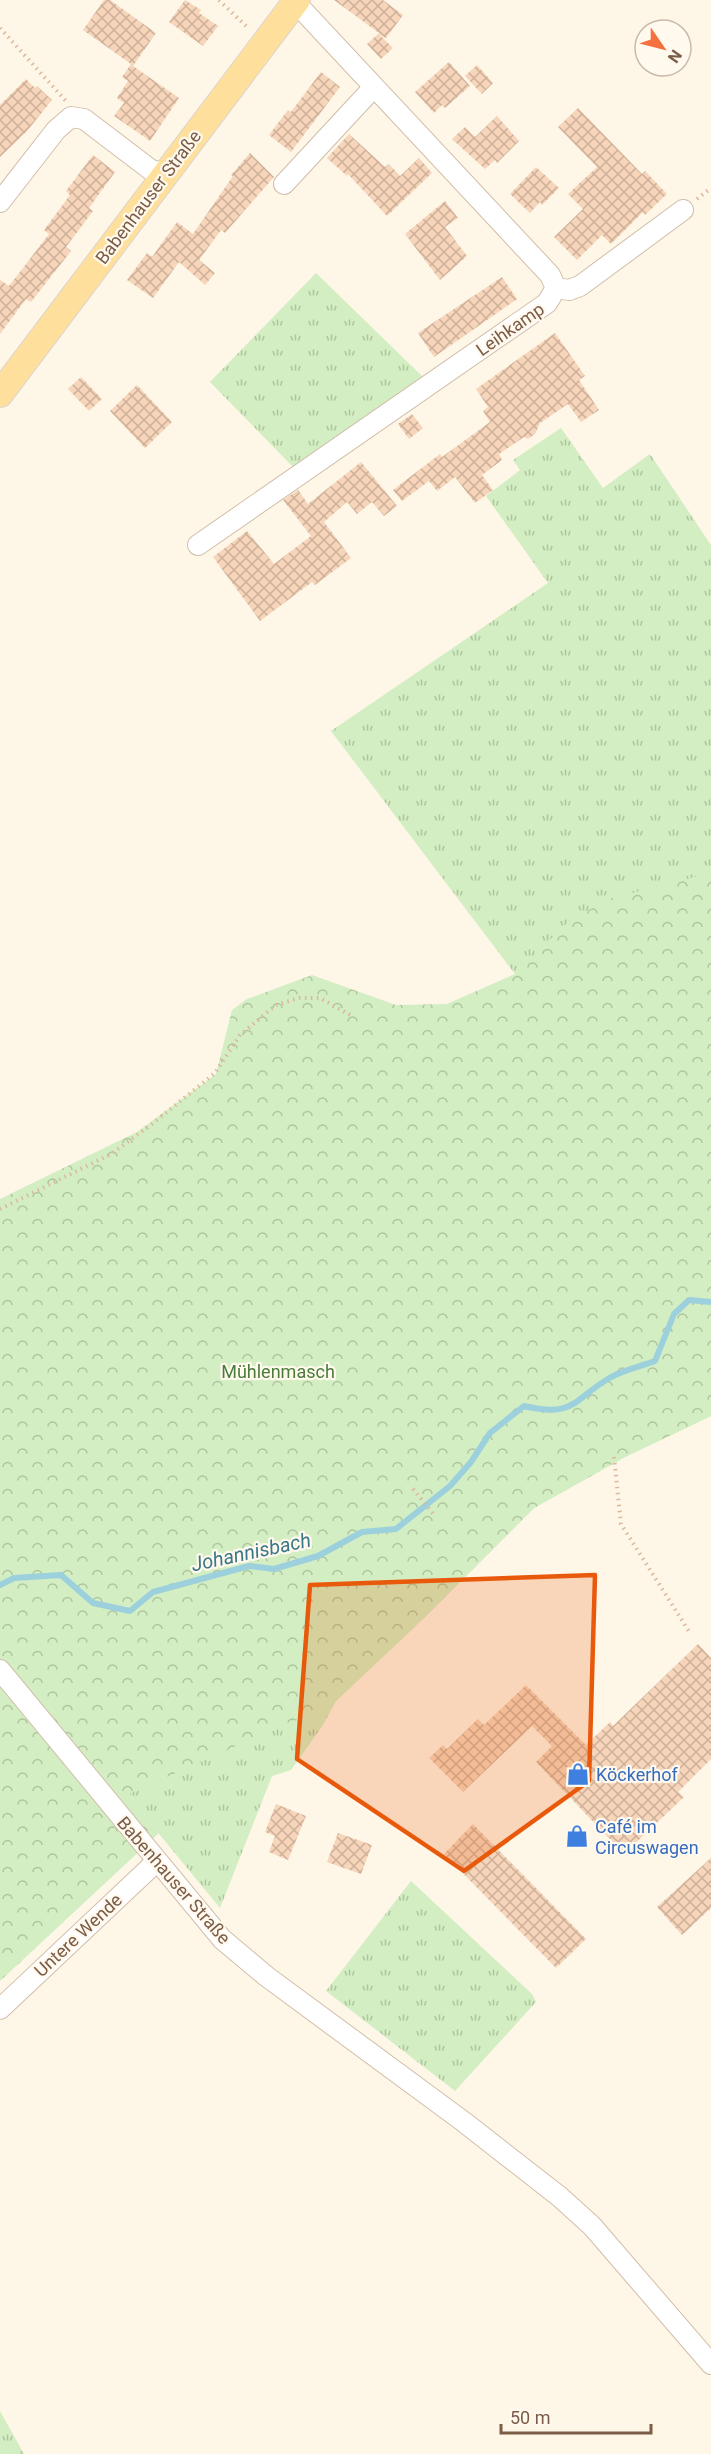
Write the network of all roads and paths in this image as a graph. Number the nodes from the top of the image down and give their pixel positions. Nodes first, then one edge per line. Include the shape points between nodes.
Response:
1 (219, 0) edge
2 (296, 1) edge
3 (0, 28) edge
4 (264, 43) junction
5 (373, 88) junction
6 (70, 117) junction
7 (165, 173) junction
8 (284, 184) dead end
9 (0, 202) edge
10 (683, 210) dead end
11 (556, 288) junction
12 (0, 394) edge
13 (198, 545) dead end
14 (352, 1016) dead end
15 (0, 1209) edge
16 (614, 1457) dead end
17 (413, 1489) dead end
18 (434, 1515) dead end
19 (690, 1633) dead end
20 (0, 1670) edge
21 (156, 1862) junction
22 (0, 2009) edge
23 (711, 2364) edge

1 - 4 path
2 - 4 main road, Babenhauser Straße
2 - 5 street, Leihkamp
3 - 6 path via 71,106
4 - 7 main road, Babenhauser Straße
5 - 8 street
5 - 11 street, Leihkamp via 550,275
6 - 7 street via 84,119 152,170
6 - 9 street
7 - 12 main road, Babenhauser Straße
10 - 11 street via 580,286 569,290
11 - 13 street, Leihkamp via 552,299 540,308
14 - 15 path via 320,998 299,998 276,1005 240,1035 215,1073 152,1124 111,1154
16 - 19 path via 621,1524
17 - 18 path
20 - 21 street, Babenhauser Straße
21 - 22 street, Untere Wende
21 - 23 street, Babenhauser Straße via 222,1939 525,2168 592,2226

